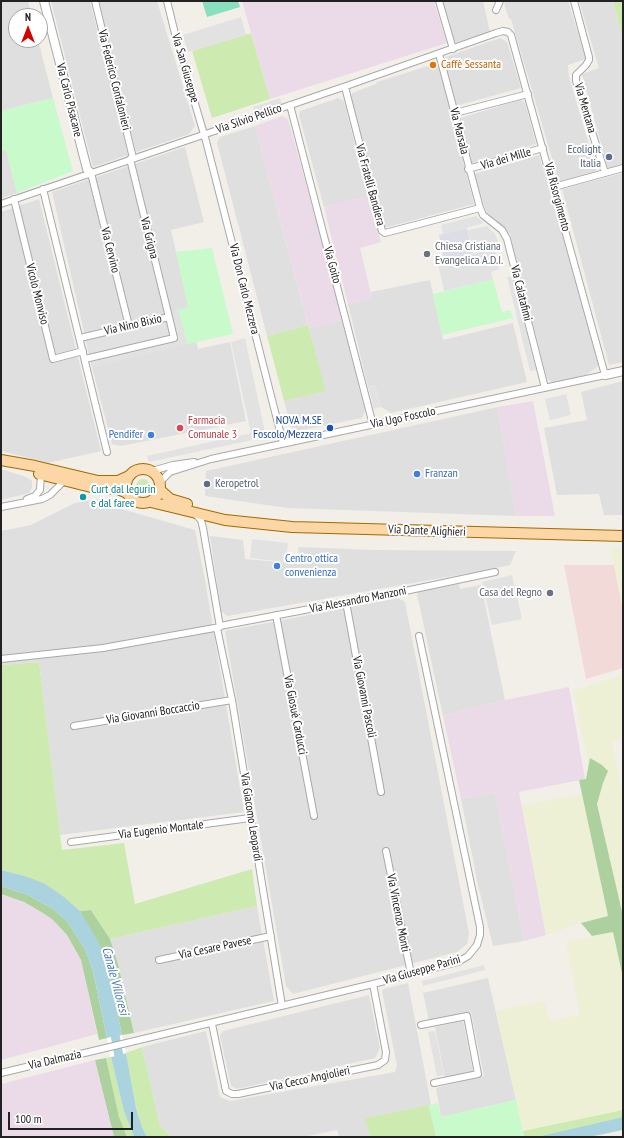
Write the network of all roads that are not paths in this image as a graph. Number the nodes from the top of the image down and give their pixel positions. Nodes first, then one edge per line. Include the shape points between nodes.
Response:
1 (44, 1) edge
2 (95, 1) edge
3 (167, 1) edge
4 (439, 1) edge
5 (500, 1) edge
6 (574, 1) edge
7 (496, 10) dead end
8 (496, 33) joint
9 (453, 49) junction
10 (439, 54) junction
11 (345, 87) junction
12 (528, 94) junction
13 (290, 105) junction
14 (455, 113) junction
15 (204, 134) junction
16 (543, 148) junction
17 (132, 159) junction
18 (623, 168) edge
19 (468, 169) junction
20 (91, 173) junction
21 (605, 173) junction
22 (554, 187) junction
23 (43, 189) junction
24 (14, 199) junction
25 (1, 204) edge
26 (480, 208) junction
27 (169, 317) junction
28 (129, 326) junction
29 (80, 338) junction
30 (83, 351) junction
31 (85, 359) junction
32 (623, 371) edge
33 (605, 375) junction
34 (545, 388) junction
35 (373, 425) junction
36 (283, 443) junction
37 (107, 452) dead end
38 (1, 461) edge
39 (201, 462) junction
40 (152, 471) junction
41 (41, 474) junction
42 (129, 476) junction
43 (64, 481) junction
44 (160, 486) junction
45 (127, 493) junction
46 (151, 502) junction
47 (14, 504) junction
48 (1, 507) edge
49 (194, 513) junction
50 (252, 522) junction
51 (623, 536) edge
52 (495, 572) dead end
53 (346, 602) junction
54 (276, 615) junction
55 (219, 627) junction
56 (419, 636) dead end
57 (1, 659) edge
58 (232, 700) junction
59 (74, 726) dead end
60 (382, 792) dead end
61 (314, 816) dead end
62 (250, 818) junction
63 (71, 842) dead end
64 (386, 851) dead end
65 (271, 936) junction
66 (159, 960) dead end
67 (411, 974) junction
68 (373, 984) junction
69 (282, 1006) junction
70 (212, 1024) junction
71 (421, 1025) dead end
72 (124, 1044) joint
73 (1, 1073) edge
74 (434, 1083) dead end

1 - 20 street, Via Carlo Pisacane via 87,169
2 - 17 street, Via Federico Confalonieri
3 - 15 street, Via San Giuseppe
4 - 9 street
5 - 7 street
6 - 21 street, Via Mentana via 589,57 586,65 576,75 576,81
8 - 9 street, Via Silvio Pellico
8 - 12 street, Via Risorgimento via 503,31 511,35
9 - 10 street, Via Silvio Pellico
10 - 11 street, Via Silvio Pellico
10 - 14 street, Via Marsala
11 - 13 street, Via Silvio Pellico
11 - 26 street, Via Fratelli Bandiera via 382,231 386,233
12 - 14 street
12 - 16 street, Via Risorgimento
13 - 15 street, Via Silvio Pellico
13 - 35 street, Via Goito
14 - 19 street, Via Marsala
15 - 17 street, Via Silvio Pellico
15 - 36 street, Via Don Carlo Mezzera
16 - 19 street, Via dei Mille
16 - 22 street, Via Risorgimento
17 - 20 street, Via Silvio Pellico
17 - 27 street, Via Grigna
18 - 21 street
19 - 26 street, Via Marsala
20 - 23 street, Via Silvio Pellico
20 - 28 street, Via Cervino
21 - 22 street
22 - 33 street, Via Risorgimento
23 - 24 street, Via Silvio Pellico
23 - 29 street
24 - 25 street, Via Silvio Pellico
24 - 30 street, Vicolo Monviso via 53,359
26 - 34 street, Via Calatafimi via 483,215 502,230 507,240
27 - 28 street, Via Nino Bixio
27 - 31 street, Via Nino Bixio via 174,338
28 - 29 street, Via Nino Bixio
29 - 30 street
30 - 31 street
31 - 37 street
32 - 33 street
33 - 34 street, Via Ugo Foscolo
34 - 35 street, Via Ugo Foscolo
35 - 36 street, Via Ugo Foscolo
36 - 39 street, Via Ugo Foscolo
38 - 41 main road
38 - 42 main road via 94,480 118,481
39 - 40 street, Via Ugo Foscolo via 173,465
39 - 44 street, Via Ugo Foscolo via 170,472
40 - 42 main road via 137,470
40 - 44 main road via 156,474
41 - 43 main road
41 - 47 street via 38,493
42 - 45 main road via 125,487
43 - 45 main road via 98,489 118,489
43 - 47 street via 42,499
44 - 46 main road via 155,499
44 - 50 main road, Via Dante Alighieri via 170,499
45 - 46 main road via 134,502
46 - 49 main road, Via Dante Alighieri
47 - 48 street
49 - 50 main road, Via Dante Alighieri via 225,520
49 - 55 street, Via Giacomo Leopardi via 202,523
50 - 51 main road, Via Dante Alighieri via 318,529
52 - 53 street, Via Alessandro Manzoni
53 - 54 street, Via Alessandro Manzoni
53 - 60 street, Via Giovanni Pascoli
54 - 55 street, Via Alessandro Manzoni
54 - 61 street, Via Giosuè Carducci
55 - 57 street, Via Alessandro Manzoni via 103,648
55 - 58 street, Via Giacomo Leopardi
56 - 67 street, Via Giuseppe Parini via 480,935 477,945 468,956 458,962
58 - 59 street, Via Giovanni Boccaccio
58 - 62 street, Via Giacomo Leopardi
62 - 63 street, Via Eugenio Montale
62 - 65 street, Via Giacomo Leopardi
64 - 67 street, Via Vincenzo Monti
65 - 66 street, Via Cesare Pavese
65 - 69 street, Via Giacomo Leopardi
67 - 68 street, Via Giuseppe Parini
68 - 69 street, Via Giuseppe Parini
68 - 70 street, Via Cecco Angiolieri via 386,1052 385,1060 378,1065 232,1094 226,1091
69 - 70 street, Via Giuseppe Parini
70 - 72 street, Via Giuseppe Parini
71 - 74 street via 467,1016 478,1074
72 - 73 street, Via Dalmazia

